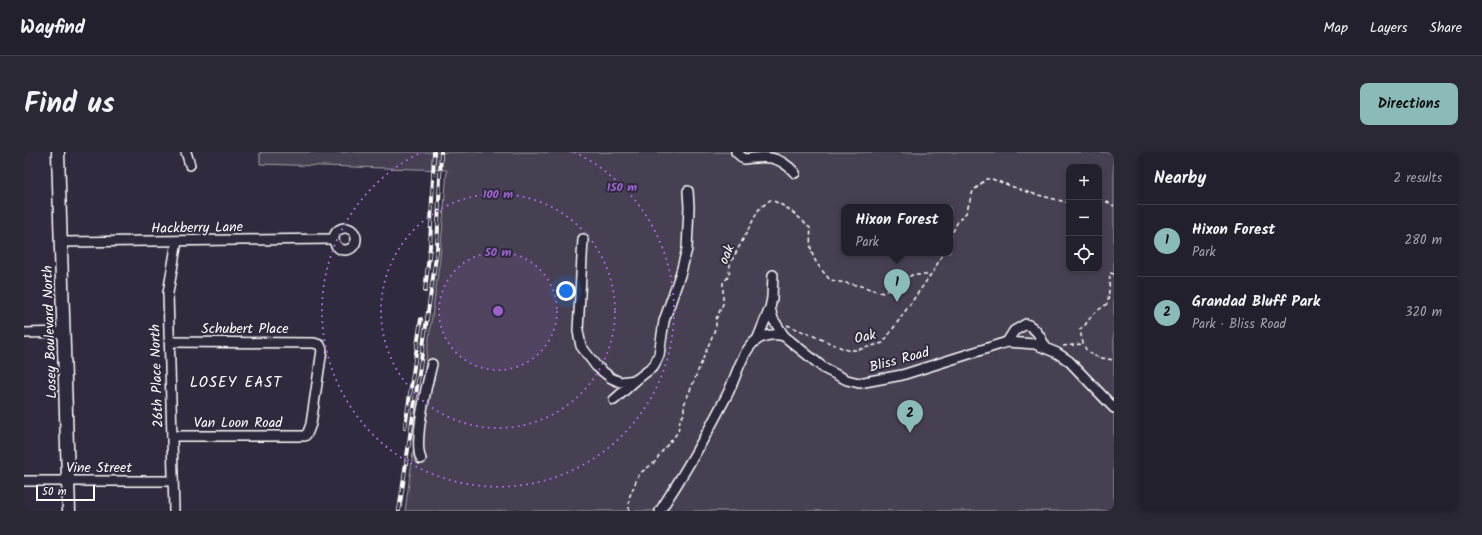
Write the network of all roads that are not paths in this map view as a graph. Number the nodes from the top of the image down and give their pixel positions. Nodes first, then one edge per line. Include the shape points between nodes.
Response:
1 (58, 152) edge
2 (186, 152) edge
3 (736, 152) edge
4 (190, 165) dead end
5 (795, 173) dead end
6 (688, 191) dead end
7 (333, 239) dead end
8 (583, 239) dead end
9 (177, 241) junction
10 (62, 242) junction
11 (773, 275) dead end
12 (770, 308) junction
13 (65, 332) junction
14 (24, 333) edge
15 (784, 336) junction
16 (757, 340) junction
17 (170, 342) junction
18 (1007, 342) junction
19 (1046, 348) junction
20 (432, 364) dead end
21 (612, 378) junction
22 (636, 380) junction
23 (1114, 408) edge
24 (172, 436) junction
25 (304, 436) joint
26 (421, 460) dead end
27 (173, 480) junction
28 (24, 481) edge
29 (68, 481) junction
30 (69, 511) edge
31 (174, 511) edge
32 (660, 511) edge

1 - 10 main road, Losey Boulevard North
2 - 4 street
3 - 5 street via 744,159 778,159
6 - 22 street via 687,249 664,321 659,355 654,366
7 - 9 street, Hackberry Lane
8 - 21 street via 579,339 581,346 596,366
9 - 10 street, Hackberry Lane
9 - 17 street, 26th Place North via 168,293
10 - 13 main road, Losey Boulevard North
11 - 12 street
12 - 15 street, Bliss Road
12 - 16 street
13 - 14 street
13 - 29 main road, Losey Boulevard North
15 - 16 street via 778,334
15 - 18 street, Bliss Road via 825,369 846,380 859,383 902,374
16 - 32 street via 748,351 708,430
17 - 24 street, 26th Place North
17 - 25 street, Schubert Place via 314,342 320,345 322,350 311,424
18 - 19 street, Bliss Road via 1035,344
18 - 19 street via 1014,330 1026,324 1038,334
19 - 23 street, Bliss Road via 1069,361
20 - 26 street via 418,442
21 - 22 street via 620,382
21 - 22 street via 614,400
24 - 25 street, Van Loon Road
24 - 27 street, 26th Place North
27 - 29 street, Vine Street
27 - 31 street, 26th Place North
28 - 29 street, Vine Street
29 - 30 main road, Losey Boulevard North

